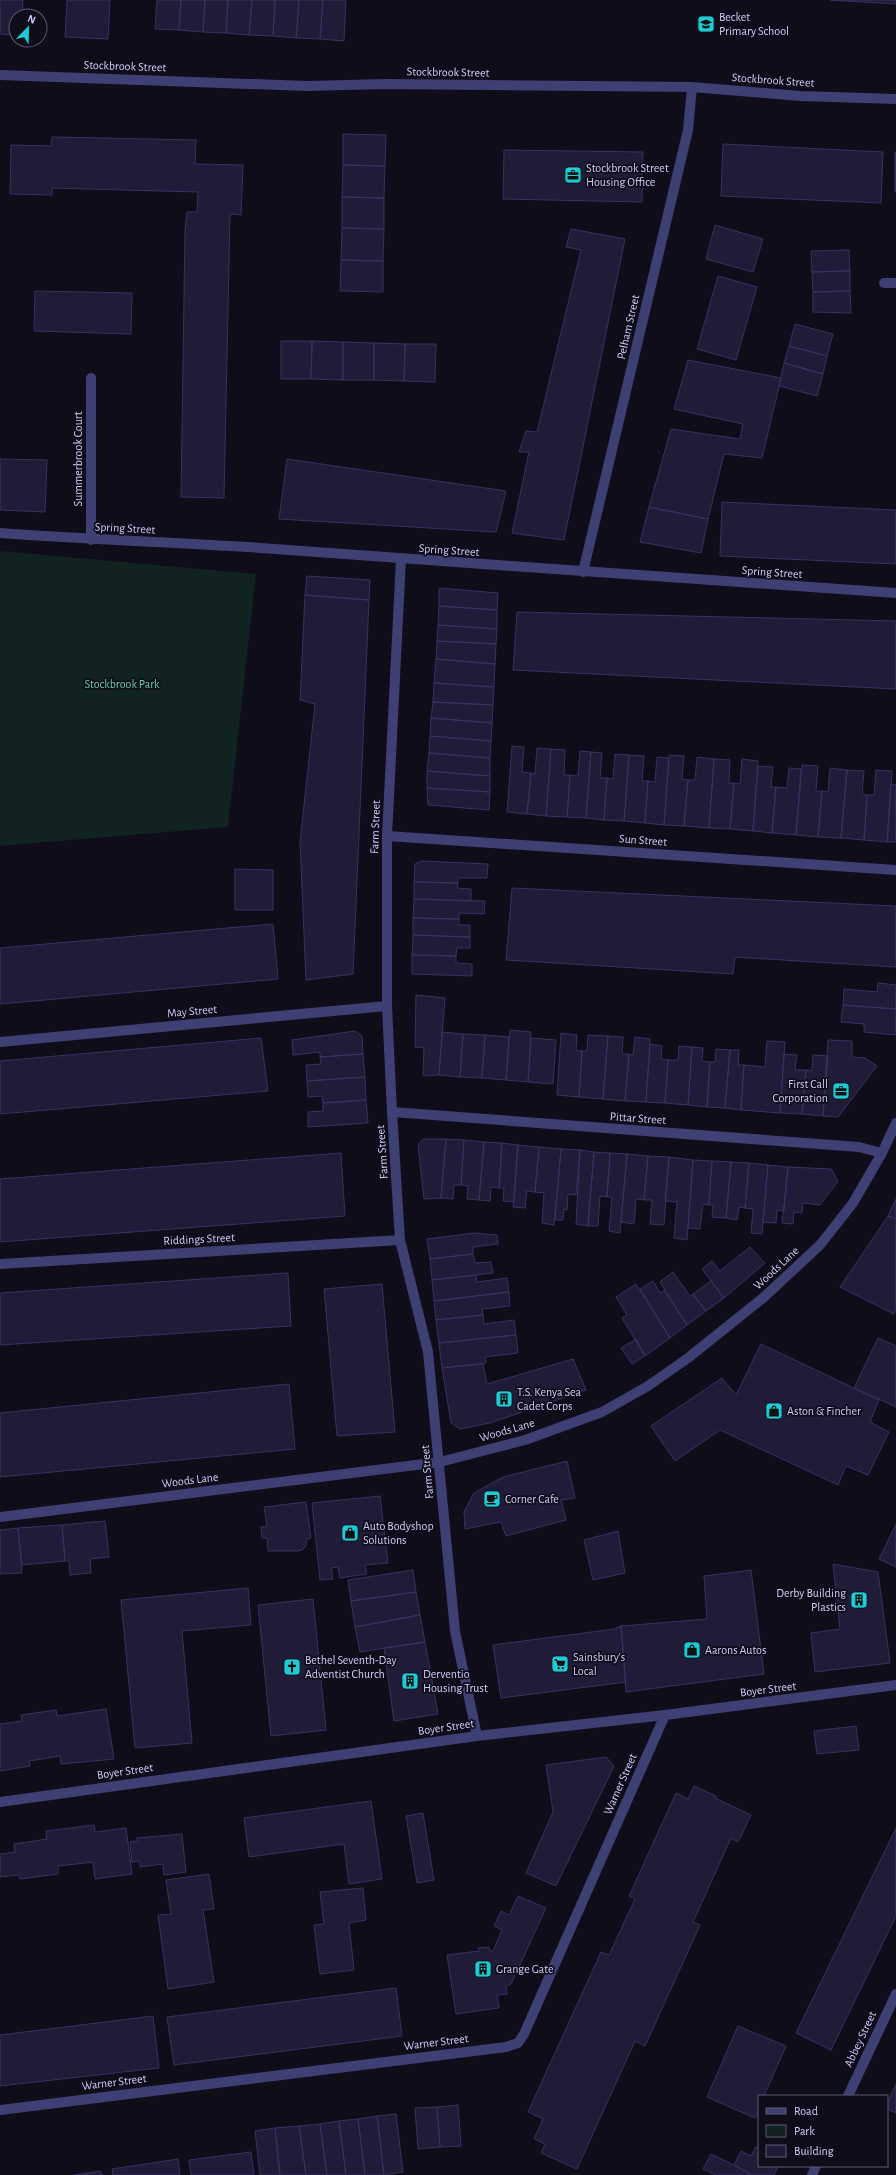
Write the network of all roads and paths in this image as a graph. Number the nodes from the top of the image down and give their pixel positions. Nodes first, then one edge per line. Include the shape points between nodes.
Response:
1 (0, 76) edge
2 (692, 87) junction
3 (896, 99) edge
4 (884, 283) dead end
5 (896, 283) edge
6 (91, 378) dead end
7 (0, 533) edge
8 (91, 540) junction
9 (401, 559) junction
10 (583, 572) junction
11 (896, 593) edge
12 (388, 836) junction
13 (896, 870) edge
14 (386, 1006) junction
15 (0, 1042) edge
16 (392, 1112) junction
17 (896, 1123) edge
18 (882, 1153) junction
19 (400, 1240) junction
20 (0, 1264) edge
21 (440, 1462) junction
22 (0, 1517) edge
23 (896, 1685) edge
24 (665, 1715) junction
25 (477, 1736) junction
26 (0, 1802) edge
27 (896, 1994) edge
28 (848, 2095) edge
29 (0, 2110) edge

1 - 2 street, Stockbrook Street via 307,86 386,84
2 - 3 street, Stockbrook Street via 800,96
2 - 10 street, Pelham Street via 688,130
4 - 5 street
6 - 8 street, Summerbrook Court
7 - 8 street, Spring Street
8 - 9 street, Spring Street via 246,547
9 - 10 street, Spring Street
9 - 12 street, Farm Street
10 - 11 street, Spring Street
12 - 13 street, Sun Street
12 - 14 street, Farm Street
14 - 15 street, May Street
14 - 16 street, Farm Street
16 - 18 street, Pittar Street via 859,1147
16 - 19 street, Farm Street
17 - 18 street, Woods Lane
18 - 21 street, Woods Lane via 853,1203 820,1245 763,1298 648,1386 602,1412 525,1440
19 - 20 street, Riddings Street
19 - 21 street, Farm Street via 428,1352
21 - 22 street, Woods Lane
21 - 25 street, Farm Street via 455,1631
23 - 24 street, Boyer Street
24 - 25 street, Boyer Street
24 - 29 street, Warner Street via 518,2043 506,2047 290,2075
25 - 26 street, Boyer Street
27 - 28 street, Abbey Street

